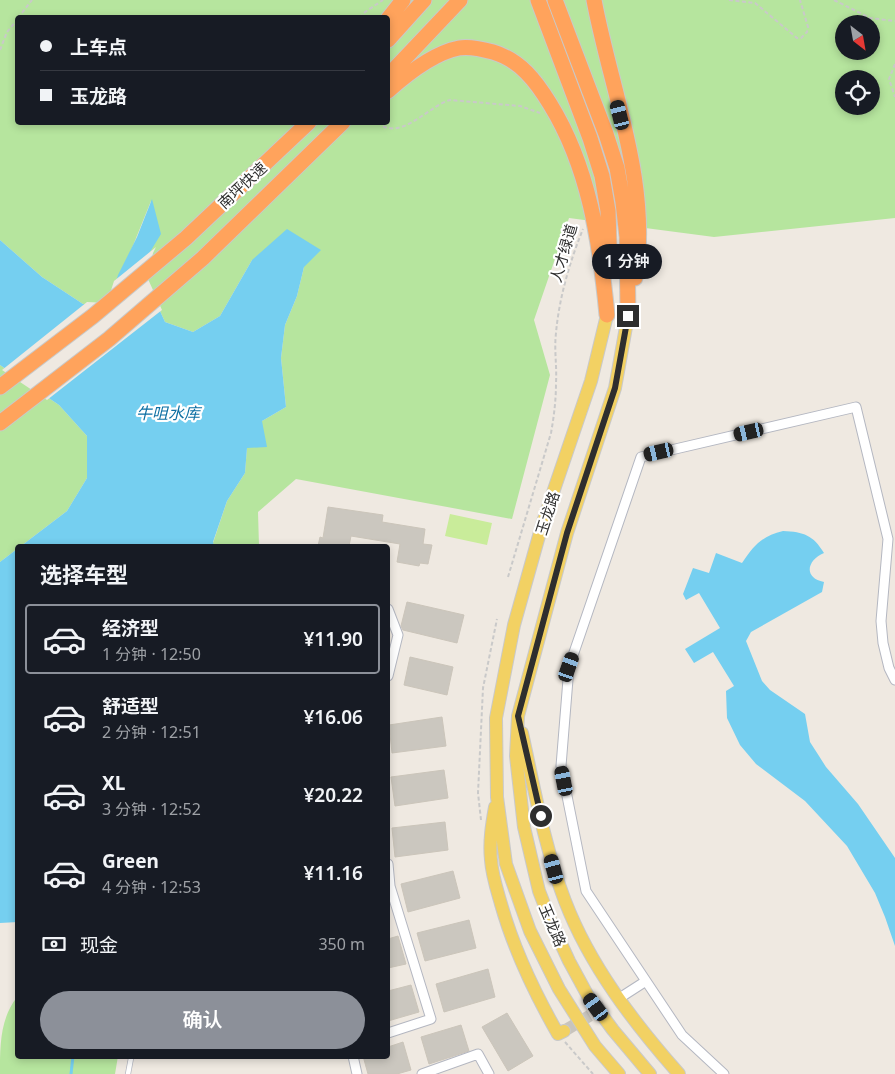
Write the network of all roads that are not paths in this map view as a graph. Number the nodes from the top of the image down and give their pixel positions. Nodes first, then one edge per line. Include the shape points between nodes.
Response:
1 (402, 0) edge
2 (424, 0) edge
3 (460, 0) edge
4 (538, 0) edge
5 (555, 0) edge
6 (594, 0) edge
7 (390, 16) edge
8 (390, 38) edge
9 (390, 74) edge
10 (390, 89) edge
11 (340, 125) edge
12 (345, 125) edge
13 (305, 126) edge
14 (313, 152) junction
15 (607, 315) junction
16 (628, 316) junction
17 (0, 387) edge
18 (0, 423) edge
19 (390, 613) edge
20 (390, 668) edge
21 (895, 680) edge
22 (518, 716) junction
23 (497, 797) junction
24 (390, 886) edge
25 (646, 981) junction
26 (618, 999) junction
27 (606, 1006) tunnel mouth
28 (564, 1030) dead end
29 (390, 1032) edge
30 (131, 1059) edge
31 (354, 1059) edge
32 (128, 1074) edge
33 (357, 1074) edge
34 (422, 1074) edge
35 (489, 1074) edge
36 (619, 1074) edge
37 (650, 1074) edge
38 (680, 1074) edge
39 (724, 1074) edge

1 - 7 highway
2 - 8 highway
3 - 9 highway
4 - 15 highway via 602,176 610,241
5 - 16 highway via 617,168 627,237
6 - 16 highway via 634,176 639,215 639,253
10 - 15 highway via 418,67 459,48 501,55 523,67 556,113 580,166 602,262
11 - 14 highway
12 - 14 highway
13 - 17 highway, 南坪快速 via 186,238 93,316
14 - 18 highway, 南坪快速 via 203,258 109,339
15 - 23 main road, 玉龙路 via 590,381 542,525 514,625 496,718
16 - 22 main road, 玉龙路 via 615,388 567,533
19 - 20 street via 398,635
21 - 25 street via 889,668 881,620 888,539 856,407 641,457 569,667 561,766 586,891
22 - 26 main road via 565,901
22 - 37 main road, 玉龙路 via 516,756 520,795 539,891 565,953 588,996
23 - 28 main road via 491,860 507,924 539,1000 558,1034
23 - 36 main road, 玉龙路 via 506,864 530,931 559,989 595,1046
24 - 29 street via 431,1019
25 - 26 street
25 - 39 street via 682,1035
26 - 27 main road
26 - 38 main road
30 - 32 lane
31 - 33 street
34 - 35 street via 478,1054

